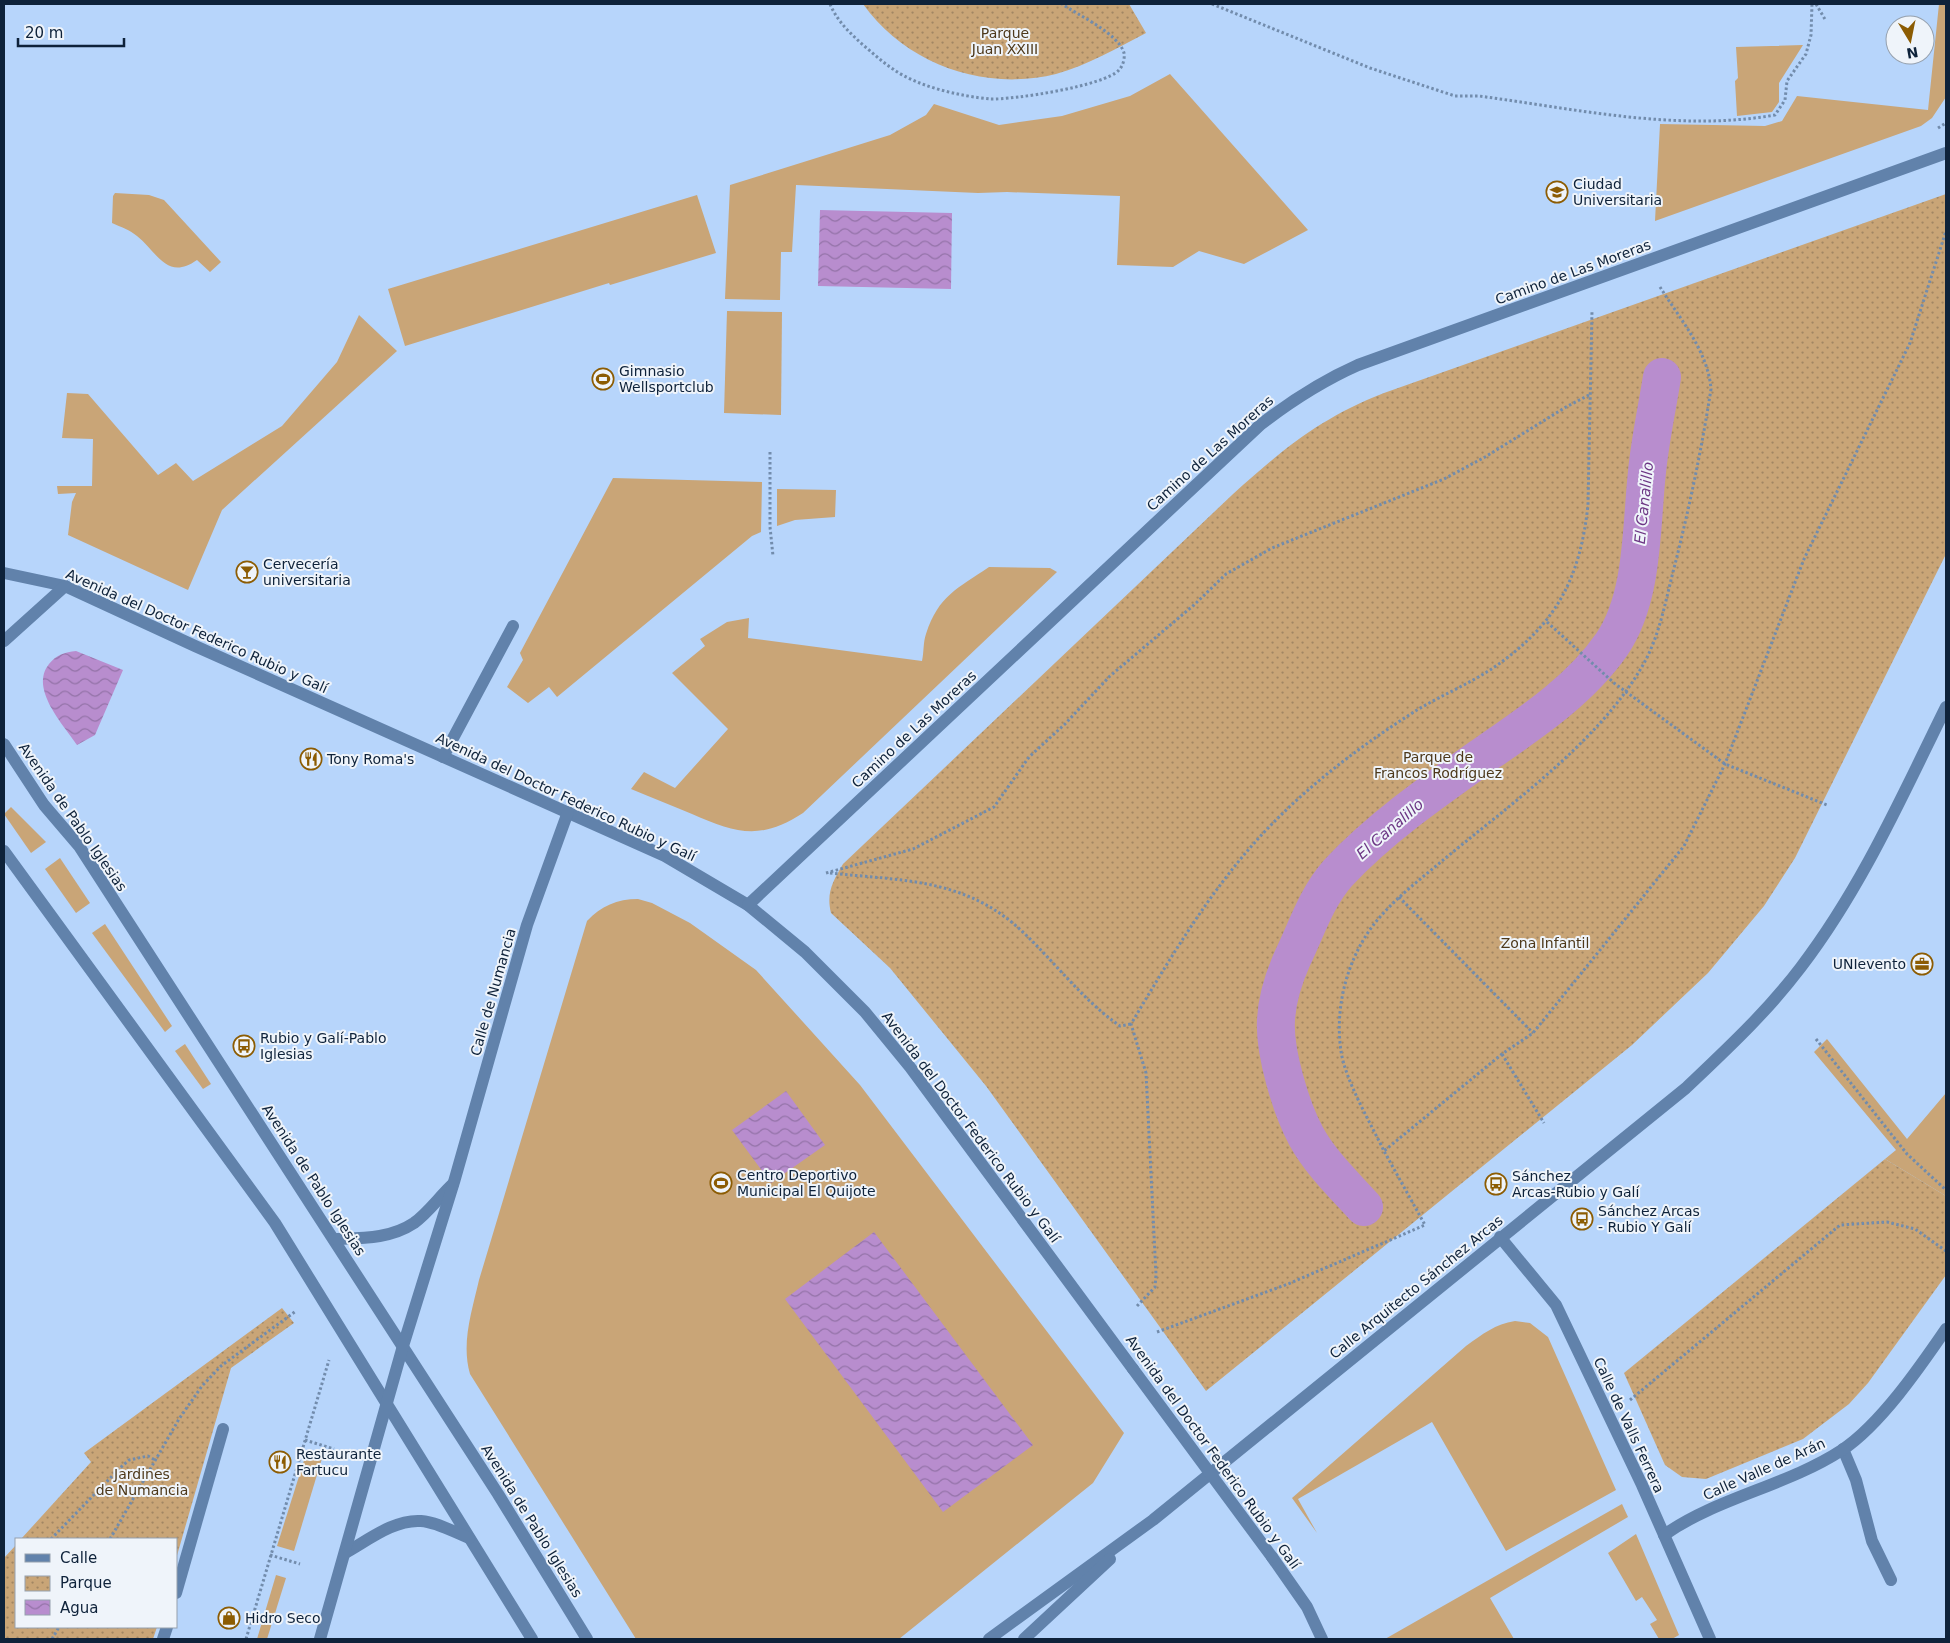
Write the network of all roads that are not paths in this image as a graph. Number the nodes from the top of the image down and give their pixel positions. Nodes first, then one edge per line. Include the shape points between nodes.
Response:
1 (1946, 154) edge
2 (4, 573) edge
3 (65, 586) junction
4 (513, 626) dead end
5 (4, 641) edge
6 (1946, 707) edge
7 (4, 744) edge
8 (443, 757) junction
9 (568, 812) junction
10 (4, 851) edge
11 (748, 905) junction
12 (454, 1182) junction
13 (1500, 1237) junction
14 (334, 1239) junction
15 (1946, 1330) edge
16 (403, 1346) junction
17 (388, 1406) junction
18 (223, 1429) dead end
19 (1843, 1449) junction
20 (1153, 1520) junction
21 (1664, 1535) junction
22 (469, 1538) junction
23 (345, 1553) junction
24 (1891, 1580) dead end
25 (178, 1586) edge
26 (320, 1639) edge
27 (532, 1639) edge
28 (587, 1639) edge
29 (989, 1639) edge
30 (1024, 1639) edge
31 (1322, 1639) edge
32 (1710, 1639) edge

1 - 11 street, Camino de Las Moreras via 1324,380 1260,425
2 - 3 street, Avenida del Doctor Federico Rubio y Galí
3 - 5 street
3 - 8 street, Avenida del Doctor Federico Rubio y Galí
4 - 8 street
6 - 13 street, Calle Arquitecto Sánchez Arcas via 1872,858 1802,966 1758,1020 1686,1088
7 - 14 street, Avenida de Pablo Iglesias via 44,805 80,846
8 - 9 street, Avenida del Doctor Federico Rubio y Galí
9 - 11 street, Avenida del Doctor Federico Rubio y Galí via 665,856
9 - 12 street, Calle de Numancia via 527,925
10 - 17 street via 276,1223
11 - 31 street, Avenida del Doctor Federico Rubio y Galí, bridge via 805,952 865,1012 910,1067 1272,1556 1307,1607
12 - 14 street, Calle de Numancia via 414,1222 390,1234
12 - 16 street, Calle de Numancia
13 - 20 street, Calle Arquitecto Sánchez Arcas
13 - 21 street, Calle de Valls Ferrera via 1556,1305
14 - 16 street, Avenida de Pablo Iglesias
15 - 19 street, Calle Valle de Arán via 1879,1417
16 - 17 street, Calle de Numancia
16 - 28 street, Avenida de Pablo Iglesias
17 - 22 street
17 - 23 street, Calle de Numancia
18 - 25 street
19 - 21 street, Calle Valle de Arán via 1798,1473 1685,1520
19 - 24 street via 1856,1480 1872,1541
20 - 29 street, Calle Arquitecto Sánchez Arcas
20 - 30 street, Calle Arquitecto Sánchez Arcas
21 - 32 street, Calle de Valls Ferrera
22 - 23 street via 420,1520 395,1526
22 - 27 street
23 - 26 street, Calle de Numancia

